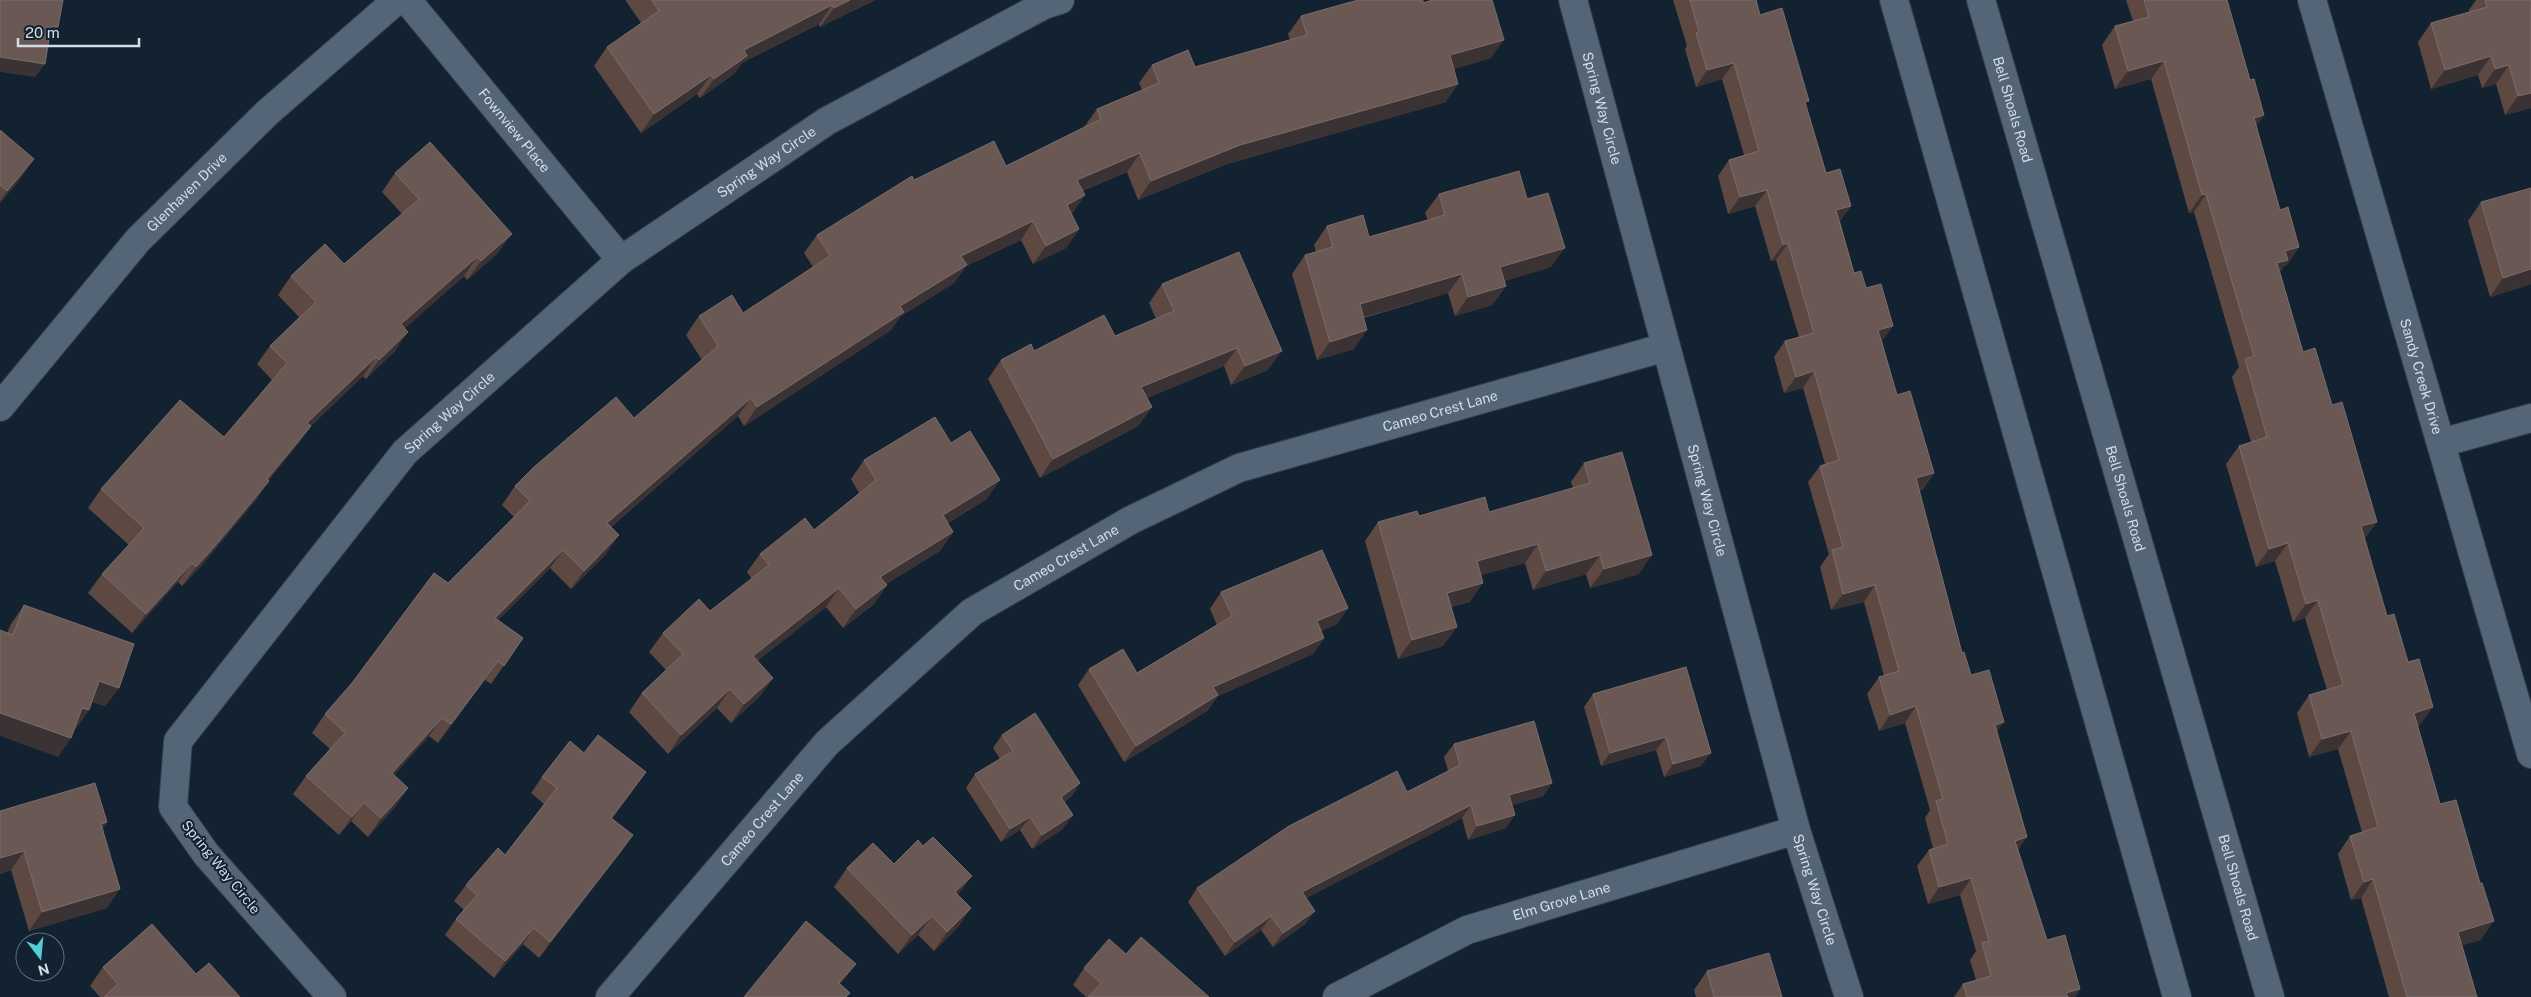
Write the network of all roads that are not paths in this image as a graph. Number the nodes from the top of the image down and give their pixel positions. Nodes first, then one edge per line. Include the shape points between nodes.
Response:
1 (397, 0) edge
2 (407, 0) edge
3 (1060, 0) edge
4 (1573, 0) edge
5 (1894, 0) edge
6 (1981, 0) edge
7 (2312, 0) edge
8 (621, 260) junction
9 (1666, 348) junction
10 (0, 407) edge
11 (2531, 418) edge
12 (2441, 442) junction
13 (2531, 754) edge
14 (1796, 830) junction
15 (332, 997) edge
16 (610, 997) edge
17 (1337, 997) edge
18 (1849, 997) edge
19 (2177, 997) edge
20 (2270, 997) edge

1 - 10 street, Glenhaven Drive via 267,113 138,240
2 - 8 street, Fownview Place
3 - 8 street, Spring Way Circle via 1044,5 827,121
4 - 9 street, Spring Way Circle
5 - 19 street
6 - 20 street, Bell Shoals Road
7 - 12 street, Sandy Creek Drive
8 - 15 street, Spring Way Circle via 406,452 178,741 173,807 206,854
9 - 14 street, Spring Way Circle
9 - 16 street, Cameo Crest Lane via 1239,468 1131,520 972,612 826,743
11 - 12 street
12 - 13 street, Sandy Creek Drive
14 - 17 street, Elm Grove Lane via 1468,930
14 - 18 street, Spring Way Circle

